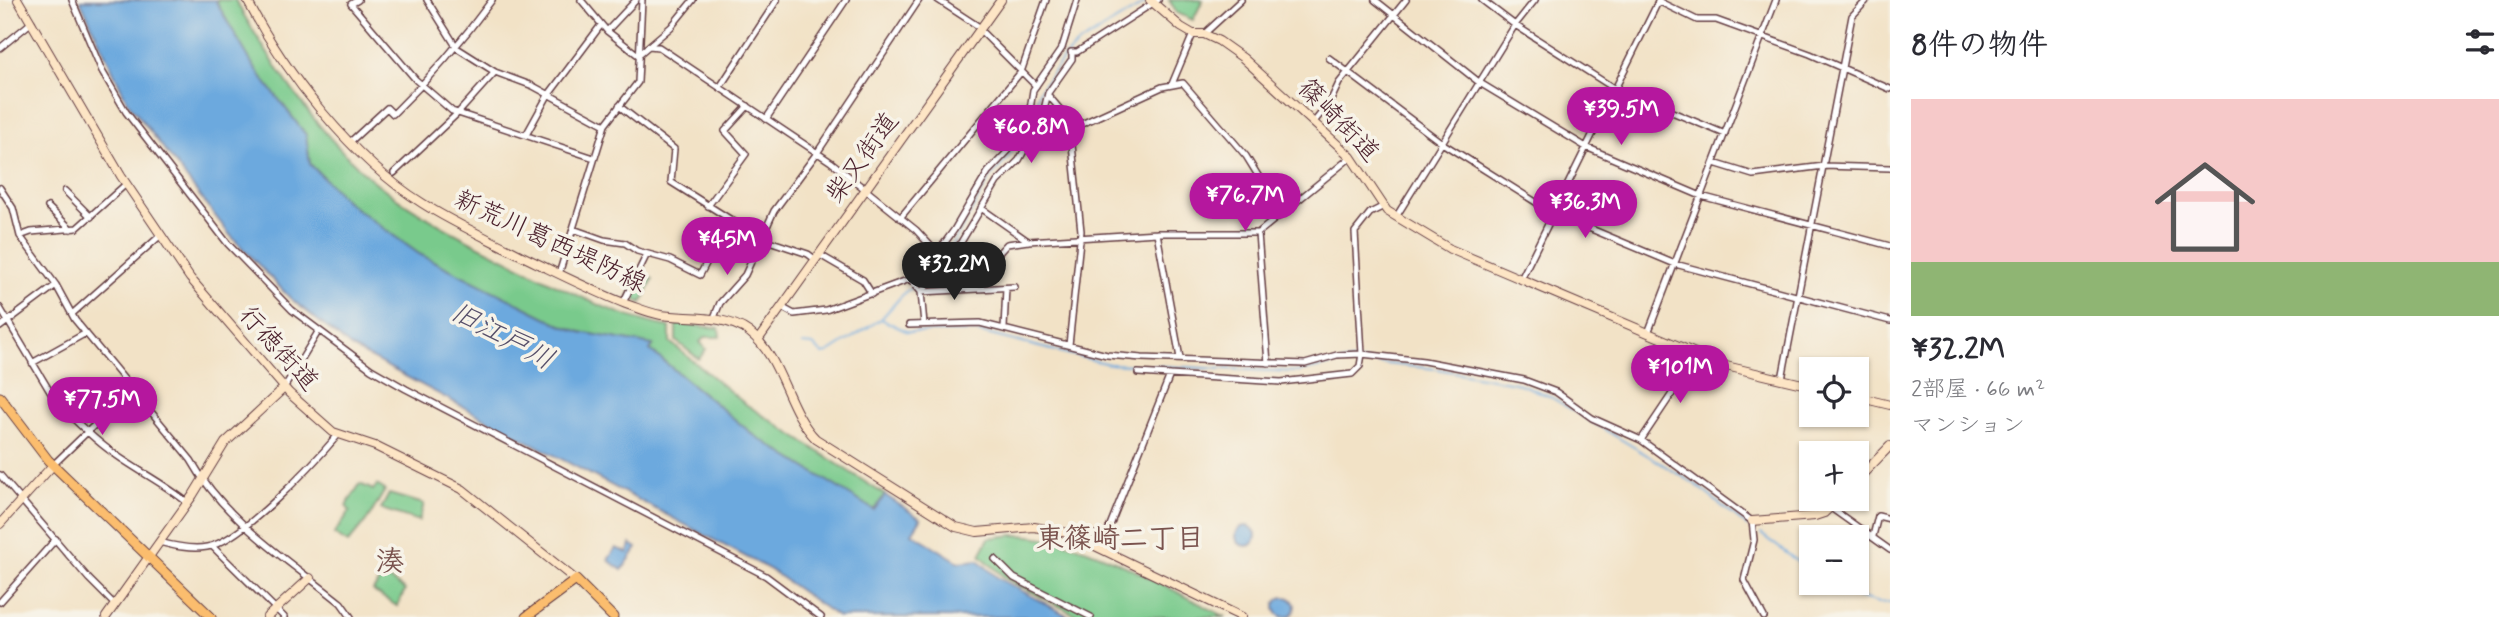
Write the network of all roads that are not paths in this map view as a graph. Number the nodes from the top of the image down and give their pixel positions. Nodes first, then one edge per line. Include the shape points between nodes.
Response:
1 (18, 0) edge
2 (72, 0) edge
3 (247, 0) edge
4 (358, 0) edge
5 (427, 0) edge
6 (492, 0) edge
7 (581, 0) edge
8 (636, 0) edge
9 (642, 0) edge
10 (693, 0) edge
11 (777, 0) edge
12 (846, 0) edge
13 (919, 0) edge
14 (938, 0) edge
15 (1001, 0) edge
16 (1045, 0) edge
17 (1077, 0) edge
18 (1241, 0) edge
19 (1375, 0) edge
20 (1406, 0) edge
21 (1482, 0) edge
22 (1535, 0) edge
23 (1657, 0) edge
24 (1776, 0) edge
25 (1867, 0) edge
26 (1153, 1) edge
27 (1394, 15) junction
28 (32, 22) junction
29 (601, 24) junction
30 (1515, 25) junction
31 (980, 29) junction
32 (607, 31) junction
33 (1193, 34) junction
34 (1204, 34) junction
35 (1761, 37) junction
36 (649, 46) junction
37 (0, 48) edge
38 (457, 48) junction
39 (1062, 48) junction
40 (1072, 52) junction
41 (638, 55) junction
42 (1329, 58) dead end
43 (1844, 71) junction
44 (495, 72) junction
45 (1021, 72) junction
46 (1347, 73) junction
47 (1480, 83) junction
48 (1172, 84) junction
49 (422, 86) junction
50 (1036, 86) junction
51 (720, 87) junction
52 (1615, 88) junction
53 (1890, 89) edge
54 (550, 95) junction
55 (1048, 95) junction
56 (619, 106) junction
57 (748, 106) junction
58 (459, 112) junction
59 (766, 119) junction
60 (1314, 122) junction
61 (605, 125) junction
62 (1075, 127) junction
63 (1725, 134) junction
64 (526, 135) junction
65 (350, 142) junction
66 (1441, 143) junction
67 (1586, 147) junction
68 (817, 153) junction
69 (1351, 157) junction
70 (594, 158) junction
71 (1714, 163) junction
72 (1824, 166) junction
73 (1890, 168) edge
74 (394, 173) dead end
75 (126, 184) junction
76 (0, 188) edge
77 (865, 190) junction
78 (65, 191) dead end
79 (1701, 196) junction
80 (708, 206) junction
81 (1384, 206) junction
82 (48, 207) dead end
83 (981, 208) junction
84 (1553, 213) junction
85 (91, 217) junction
86 (1396, 217) junction
87 (900, 218) junction
88 (1273, 220) junction
89 (1812, 225) junction
90 (71, 229) junction
91 (573, 229) junction
92 (1157, 233) junction
93 (1258, 233) junction
94 (162, 235) junction
95 (20, 236) junction
96 (760, 238) junction
97 (1079, 238) junction
98 (1028, 242) junction
99 (1890, 246) edge
100 (647, 254) junction
101 (938, 254) junction
102 (710, 256) dead end
103 (818, 257) junction
104 (948, 264) junction
105 (1675, 264) junction
106 (559, 274) junction
107 (910, 279) junction
108 (1521, 279) junction
109 (56, 285) junction
110 (1006, 288) junction
111 (1015, 288) dead end
112 (921, 292) junction
113 (872, 294) junction
114 (1798, 297) junction
115 (624, 303) junction
116 (0, 308) edge
117 (782, 308) junction
118 (72, 314) junction
119 (713, 320) junction
120 (1890, 321) edge
121 (7, 322) junction
122 (924, 324) junction
123 (909, 325) dead end
124 (0, 327) edge
125 (1004, 328) junction
126 (318, 332) junction
127 (86, 333) junction
128 (1648, 333) junction
129 (758, 340) junction
130 (1069, 345) junction
131 (1362, 355) junction
132 (1699, 355) junction
133 (1180, 358) junction
134 (32, 363) junction
135 (1268, 363) junction
136 (1138, 373) dead end
137 (1170, 375) junction
138 (1782, 379) junction
139 (1799, 383) edge
140 (284, 388) junction
141 (132, 389) junction
142 (0, 397) edge
143 (1869, 400) edge
144 (1890, 405) edge
145 (87, 433) junction
146 (338, 435) junction
147 (1640, 440) junction
148 (1890, 446) edge
149 (53, 465) junction
150 (1869, 468) edge
151 (0, 475) edge
152 (202, 480) junction
153 (23, 498) junction
154 (188, 503) junction
155 (1823, 511) edge
156 (1836, 511) edge
157 (1890, 519) edge
158 (1752, 521) junction
159 (0, 524) edge
160 (244, 524) junction
161 (1068, 533) junction
162 (1873, 536) junction
163 (56, 539) junction
164 (159, 542) junction
165 (212, 546) junction
166 (1890, 550) edge
167 (148, 556) junction
168 (995, 559) dead end
169 (310, 578) junction
170 (576, 580) junction
171 (0, 602) edge
172 (114, 604) junction
173 (276, 609) junction
174 (106, 617) edge
175 (211, 617) edge
176 (267, 617) edge
177 (284, 617) edge
178 (351, 617) edge
179 (526, 617) edge
180 (613, 617) edge
181 (821, 617) edge
182 (1091, 617) edge
183 (1242, 617) edge
184 (1764, 617) edge

1 - 28 street, 行徳街道
2 - 126 street via 102,71 126,112 240,257
3 - 65 street, 新荒川葛西堤防線 via 295,74
4 - 49 street via 351,4
5 - 38 street
6 - 38 street
7 - 29 street
8 - 32 street
9 - 41 street
10 - 36 street
11 - 51 street
12 - 59 street
13 - 68 street
14 - 31 street
15 - 31 street, 柴又街道
16 - 45 street
17 - 39 street
18 - 34 street
19 - 27 street
20 - 27 street
21 - 30 street
22 - 30 street
23 - 35 street via 1697,20 1716,20
23 - 52 street
24 - 35 street
25 - 43 street via 1852,16
26 - 33 street
26 - 40 street
27 - 46 street
27 - 47 street
28 - 37 street
28 - 75 street, 行徳街道
29 - 32 street
29 - 54 street
30 - 47 street
30 - 52 street
31 - 45 street
31 - 77 street, 柴又街道
32 - 41 street
33 - 34 street
33 - 48 street
34 - 60 street, 篠崎街道 via 1243,58
35 - 43 street
35 - 63 street
36 - 41 street
36 - 51 street via 659,47
38 - 44 street
38 - 49 street
39 - 40 street
39 - 50 street
40 - 55 street
41 - 56 street via 638,82
42 - 46 street
43 - 53 street
43 - 72 street
44 - 54 street
44 - 58 street
45 - 50 street
45 - 87 street
46 - 60 street
46 - 66 street
47 - 66 street
47 - 67 street
48 - 62 street
48 - 88 street via 1183,83 1246,156 1262,182 1258,196 1263,211
49 - 58 street
49 - 65 street via 393,114 387,108
50 - 101 street via 1029,116
51 - 57 street
52 - 63 street
52 - 67 street
54 - 61 street
54 - 64 street
55 - 62 street
55 - 83 street via 1042,118 1019,160
56 - 61 street
56 - 80 street via 674,149 671,182
57 - 59 street
57 - 80 street via 725,131 746,154
58 - 64 street
58 - 74 street
59 - 68 street
60 - 69 street, 篠崎街道
61 - 70 street
62 - 97 street via 1072,145
63 - 71 street
64 - 70 street
65 - 106 street, 新荒川葛西堤防線 via 421,203
66 - 84 street
66 - 86 street
67 - 79 street
67 - 84 street
68 - 77 street
68 - 96 street
69 - 81 street, 篠崎街道
69 - 88 street
70 - 91 street
71 - 72 street via 1754,175
71 - 79 street
72 - 73 street
72 - 89 street
75 - 85 street
75 - 94 street, 行徳街道
76 - 95 street via 13,208
77 - 87 street
77 - 103 street, 柴又街道
78 - 85 street
79 - 89 street
79 - 105 street
80 - 96 street
81 - 86 street, 篠崎街道
81 - 131 street via 1370,213 1354,232
82 - 90 street
83 - 98 street
83 - 104 street
84 - 105 street
84 - 108 street
85 - 90 street
86 - 108 street, 篠崎街道 via 1450,249
87 - 101 street
88 - 93 street
89 - 99 street
89 - 114 street
90 - 95 street
91 - 100 street
91 - 106 street
92 - 93 street
92 - 97 street
92 - 133 street
93 - 135 street
94 - 118 street
94 - 140 street, 行徳街道 via 200,292
95 - 109 street
96 - 103 street
96 - 119 street via 746,275 720,303
97 - 98 street
97 - 130 street
98 - 104 street via 1007,244 997,255
100 - 102 street via 700,275
100 - 115 street
101 - 107 street
103 - 113 street via 863,280
103 - 117 street, 柴又街道
104 - 112 street
105 - 114 street
105 - 128 street
106 - 115 street, 新荒川葛西堤防線
107 - 112 street
107 - 113 street
108 - 128 street, 篠崎街道
109 - 118 street
109 - 121 street
110 - 111 street
110 - 112 street
110 - 125 street
112 - 122 street
113 - 117 street via 826,310 794,314
114 - 120 street
114 - 138 street
115 - 119 street, 新荒川葛西堤防線 via 655,314
116 - 121 street
117 - 129 street, 柴又街道
118 - 127 street
119 - 129 street, 新荒川葛西堤防線 via 739,327
121 - 124 street
121 - 134 street
122 - 123 street
122 - 125 street via 965,322
125 - 130 street
126 - 140 street
126 - 181 street via 406,389 766,576
127 - 134 street
127 - 141 street
128 - 132 street, 篠崎街道
129 - 161 street via 804,424 829,449 963,529 1034,527
130 - 133 street via 1107,355
131 - 135 street via 1337,355 1305,364
131 - 137 street via 1352,374 1313,380 1239,381
131 - 147 street via 1424,361 1524,380 1556,392 1592,418
132 - 138 street, 篠崎街道
132 - 147 street
133 - 135 street
134 - 145 street via 55,400
136 - 137 street
137 - 161 street via 1105,538 1080,530
138 - 139 street, 篠崎街道
140 - 146 street, 行徳街道
140 - 152 street via 225,443
141 - 145 street
141 - 152 street
142 - 149 main road
143 - 144 street
145 - 149 street
145 - 154 street
146 - 160 street via 280,497
146 - 170 street, 行徳街道 via 377,446 462,489
147 - 158 street
148 - 150 street
149 - 153 street
149 - 167 main road
151 - 153 street
152 - 154 street
152 - 160 street
153 - 159 street
153 - 163 street
154 - 164 street
155 - 158 street via 1806,517
156 - 162 street
157 - 162 street via 1878,516
158 - 184 street via 1754,540 1744,580
160 - 165 street
160 - 169 street
161 - 183 street
162 - 166 street
163 - 171 street
163 - 172 street
164 - 165 street
164 - 167 street
165 - 173 street
167 - 172 street
167 - 175 main road
168 - 182 street via 1014,578
169 - 173 street
169 - 178 street
170 - 179 main road
170 - 180 main road, 行徳街道
172 - 174 street
173 - 176 street
173 - 177 street

